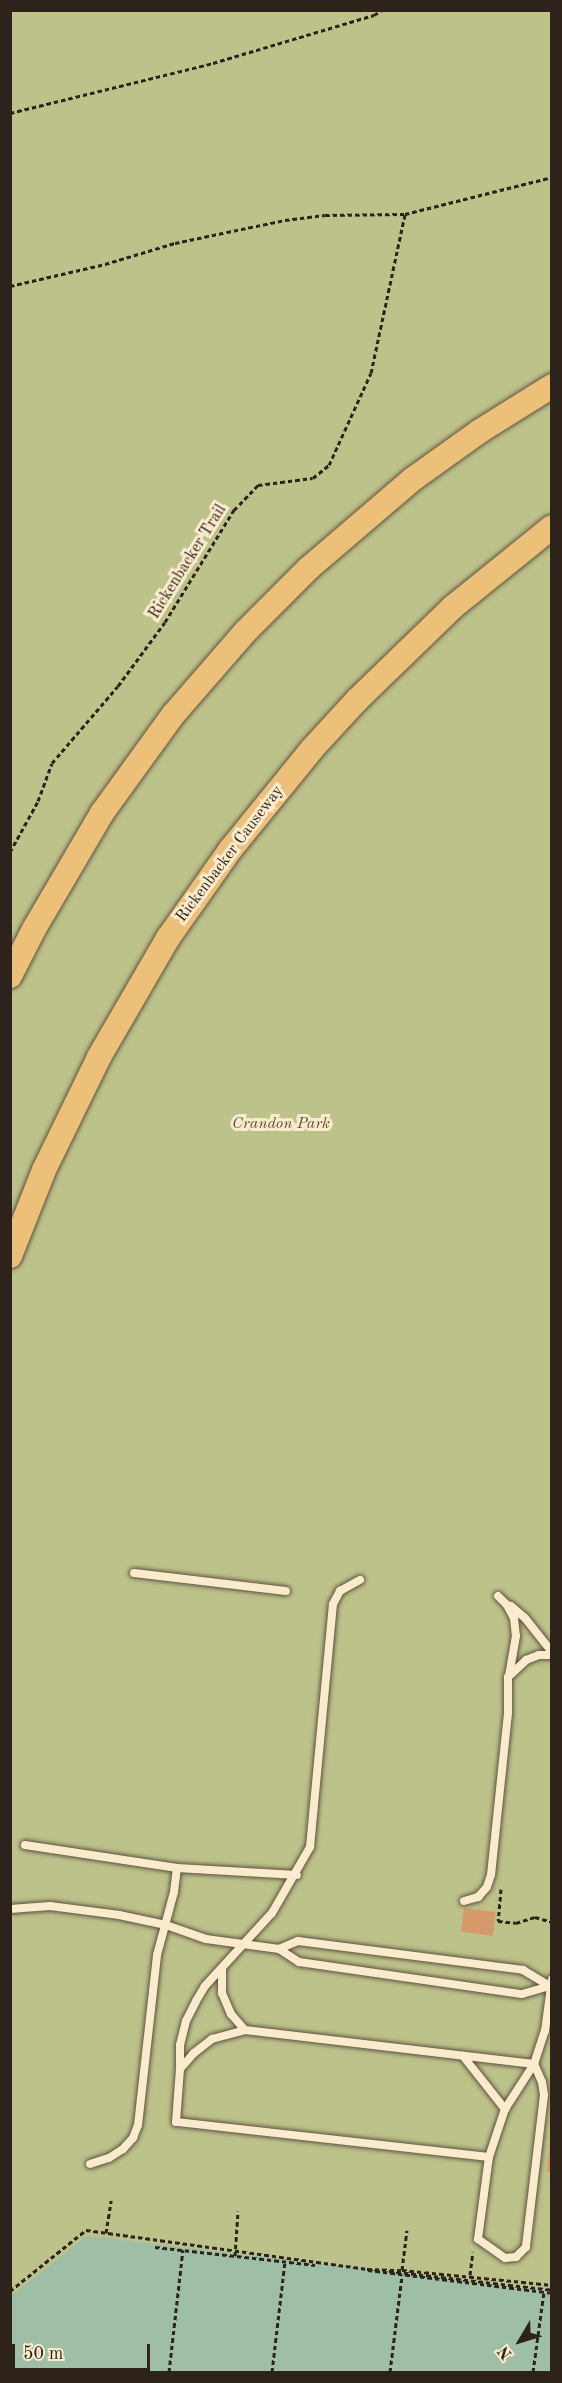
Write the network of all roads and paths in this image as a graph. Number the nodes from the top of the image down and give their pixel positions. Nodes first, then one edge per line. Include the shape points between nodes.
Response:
1 (382, 10) edge
2 (10, 113) edge
3 (552, 177) edge
4 (405, 214) junction
5 (10, 286) edge
6 (552, 386) edge
7 (552, 527) edge
8 (10, 852) edge
9 (10, 976) edge
10 (10, 1256) edge
11 (134, 1573) dead end
12 (360, 1580) dead end
13 (286, 1591) dead end
14 (552, 1654) edge
15 (508, 1677) junction
16 (25, 1845) dead end
17 (177, 1868) junction
18 (297, 1875) junction
19 (501, 1887) dead end
20 (464, 1902) dead end
21 (10, 1909) edge
22 (552, 1922) edge
23 (166, 1925) junction
24 (243, 1943) junction
25 (279, 1949) junction
26 (222, 1970) junction
27 (551, 1982) edge
28 (245, 2030) junction
29 (462, 2056) junction
30 (534, 2064) junction
31 (180, 2069) junction
32 (506, 2109) junction
33 (489, 2157) junction
34 (90, 2164) dead end
35 (111, 2200) dead end
36 (238, 2211) dead end
37 (407, 2230) dead end
38 (106, 2233) junction
39 (477, 2239) junction
40 (155, 2247) dead end
41 (236, 2248) junction
42 (183, 2250) junction
43 (235, 2256) junction
44 (285, 2262) junction
45 (315, 2265) dead end
46 (367, 2269) junction
47 (402, 2270) junction
48 (402, 2276) junction
49 (470, 2276) junction
50 (469, 2283) junction
51 (552, 2289) edge
52 (10, 2291) edge
53 (544, 2292) junction
54 (169, 2373) edge
55 (272, 2373) edge
56 (390, 2373) edge
57 (534, 2373) edge

1 - 2 path via 213,63
3 - 4 path
4 - 5 path via 285,220 175,243
4 - 8 path, Rickenbacker Trail via 370,373 329,465 313,478 258,485 234,510 165,622 118,686 51,763 38,801
6 - 9 main road via 413,479 309,568 246,631 173,715 109,804 68,869
7 - 10 main road, Rickenbacker Causeway via 453,608 358,699 230,850 168,938 99,1057 44,1170
11 - 13 lane
12 - 18 lane via 340,1591 333,1604 310,1847
14 - 15 lane via 526,1660
14 - 15 lane via 525,1618 498,1596 514,1618 516,1636
15 - 20 lane via 496,1828 487,1887 478,1897
16 - 17 lane
17 - 18 lane
17 - 23 lane
18 - 24 lane via 272,1913
19 - 22 path via 498,1921 516,1923 535,1917
21 - 23 lane via 82,1909
23 - 24 lane via 206,1939
23 - 34 lane via 157,1955 138,2124 123,2149
24 - 25 lane
24 - 26 lane
25 - 27 lane via 298,1941 523,1970
25 - 27 lane via 299,1962 522,1994
26 - 28 lane via 222,1993 231,2014
26 - 31 lane via 205,1986 186,2021
27 - 30 lane via 545,2031
28 - 29 lane
28 - 31 lane via 212,2039
29 - 30 lane
29 - 32 lane
30 - 32 lane
30 - 39 lane via 544,2095 526,2247 516,2257 505,2258
31 - 33 lane via 176,2122
32 - 33 lane
33 - 39 lane
35 - 38 path
36 - 41 path
37 - 47 path
38 - 41 path
38 - 52 path via 86,2230
39 - 49 path
40 - 42 path
41 - 43 path
41 - 46 path
42 - 43 path
42 - 54 path
43 - 44 path
44 - 45 path
44 - 55 path
46 - 47 path
46 - 48 path
46 - 51 path
47 - 49 path
48 - 50 path
48 - 56 path
49 - 50 path
49 - 51 path
50 - 53 path
51 - 53 path
53 - 57 path

